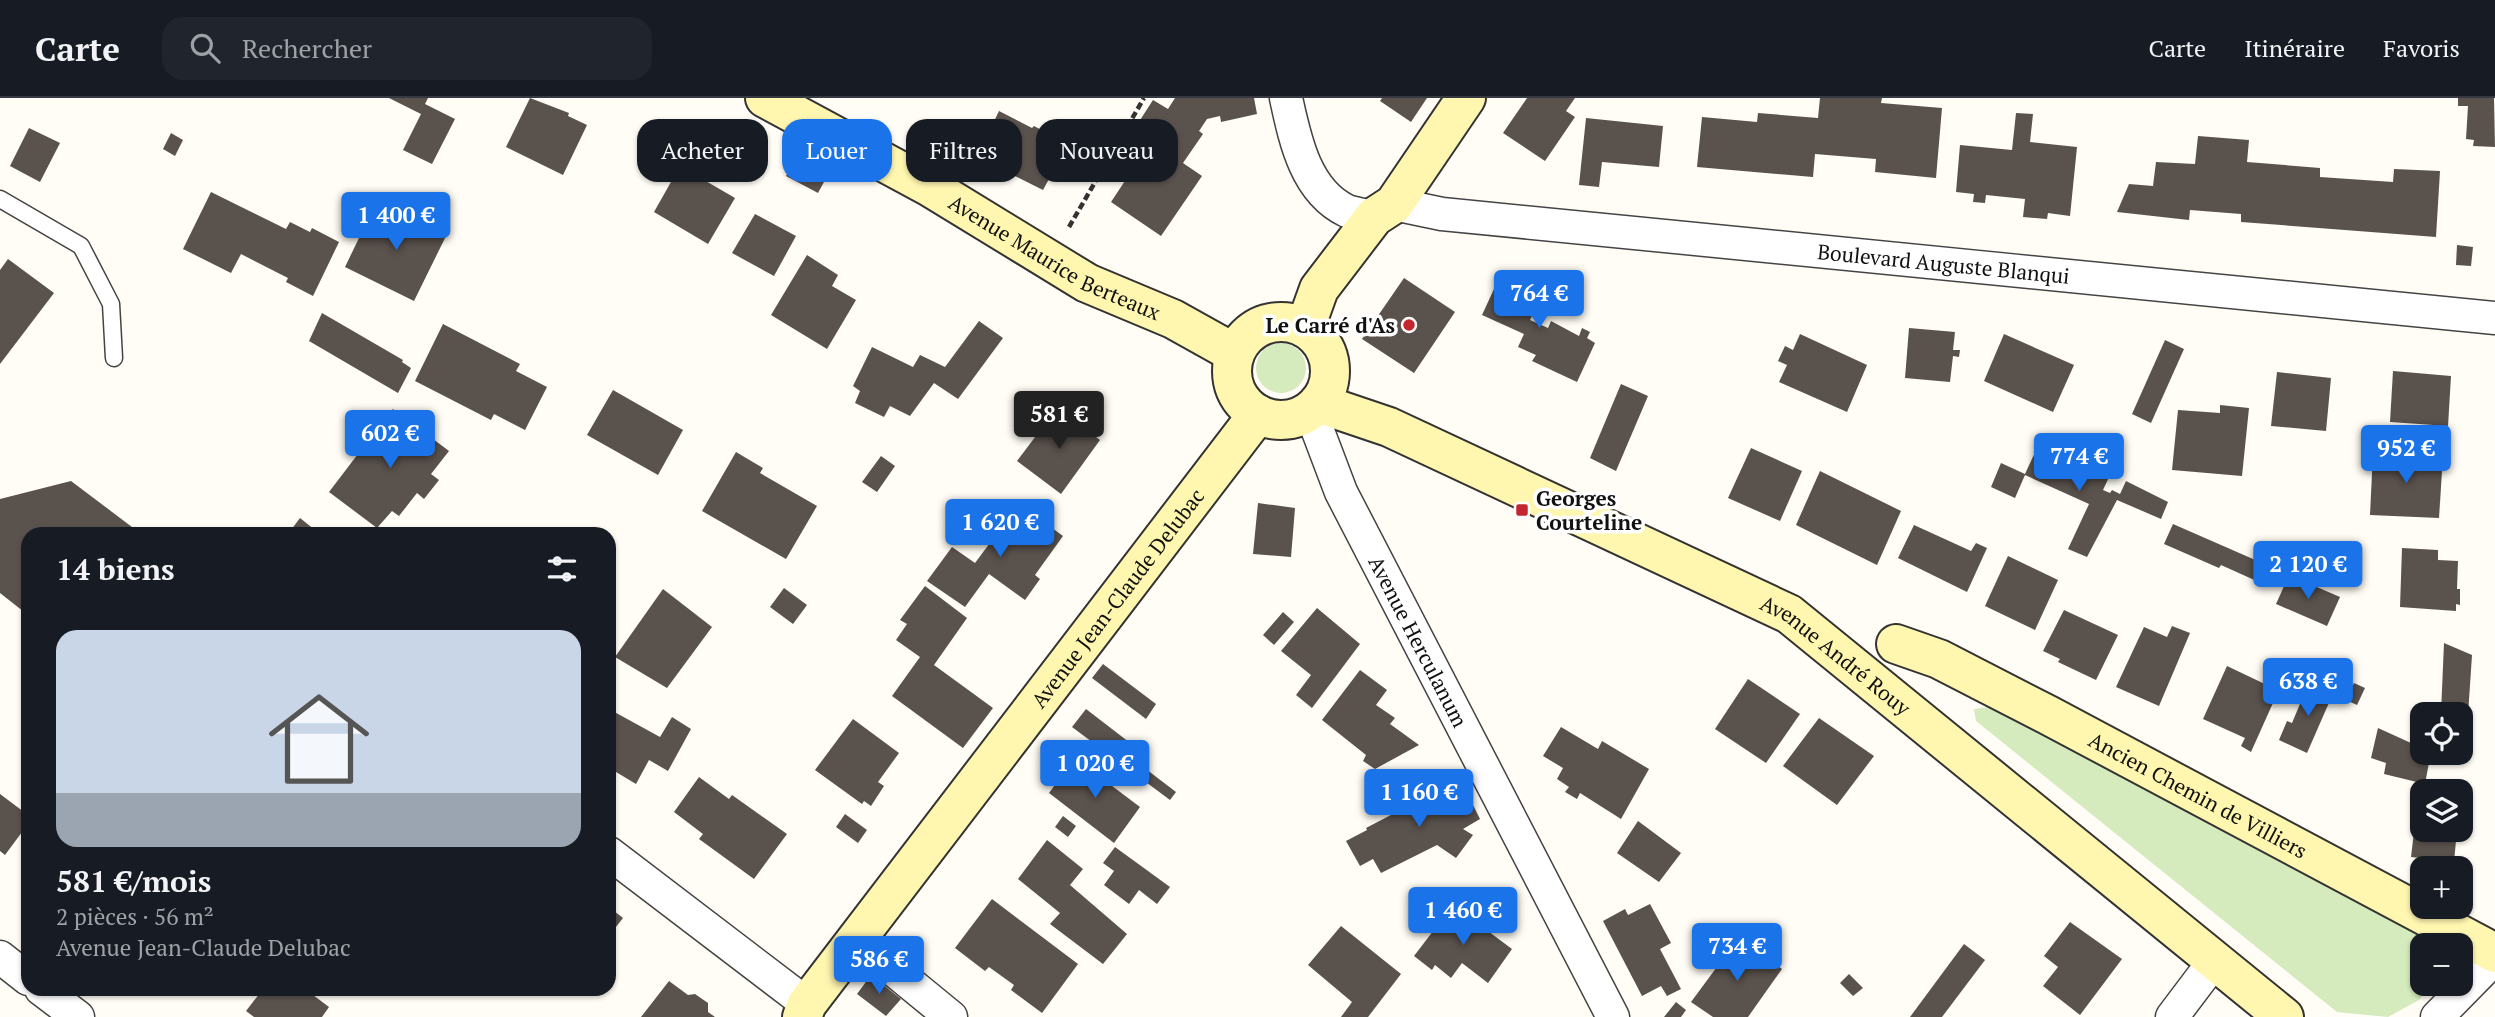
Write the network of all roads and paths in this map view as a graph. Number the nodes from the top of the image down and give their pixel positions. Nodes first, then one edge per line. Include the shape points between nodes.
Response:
1 (765, 98) edge
2 (1144, 98) edge
3 (1286, 98) edge
4 (1465, 98) edge
5 (0, 199) edge
6 (1384, 211) junction
7 (1050, 260) junction
8 (2495, 318) edge
9 (1305, 328) junction
10 (1234, 354) junction
11 (114, 358) dead end
12 (1314, 407) junction
13 (1258, 414) junction
14 (1789, 614) junction
15 (1826, 630) dead end
16 (1896, 644) dead end
17 (616, 859) edge
18 (857, 940) junction
19 (2495, 955) edge
20 (0, 957) edge
21 (2215, 960) junction
22 (21, 974) edge
23 (50, 996) edge
24 (805, 1011) edge
25 (78, 1017) edge
26 (951, 1017) edge
27 (1613, 1017) edge
28 (2172, 1017) edge
29 (2284, 1017) edge
30 (2437, 1017) edge

1 - 7 main road, Avenue Maurice Berteaux via 930,187
2 - 7 path
3 - 6 street, Boulevard Auguste Blanqui via 1312,182 1347,211
4 - 6 main road
5 - 11 lane via 81,246 111,304
6 - 8 street, Boulevard Auguste Blanqui
6 - 9 main road via 1319,289
7 - 10 main road, Avenue Maurice Berteaux via 1087,283 1173,320
9 - 10 main road via 1278,321 1264,325 1251,331
9 - 12 main road via 1325,348 1329,362 1325,391
10 - 13 main road via 1233,381 1238,395
12 - 13 main road via 1284,419
12 - 14 main road, Avenue André Rouy via 1389,427
12 - 27 street, Avenue Herculanum via 1341,492
13 - 18 main road, Avenue Jean-Claude Delubac
14 - 15 street
14 - 21 main road, Avenue André Rouy
16 - 19 main road, Ancien Chemin de Villiers via 1964,671
17 - 24 street
18 - 24 main road, Avenue Jean-Claude Delubac
18 - 26 street
19 - 30 street
20 - 22 street
21 - 28 street
21 - 29 main road, Avenue André Rouy
23 - 25 street

